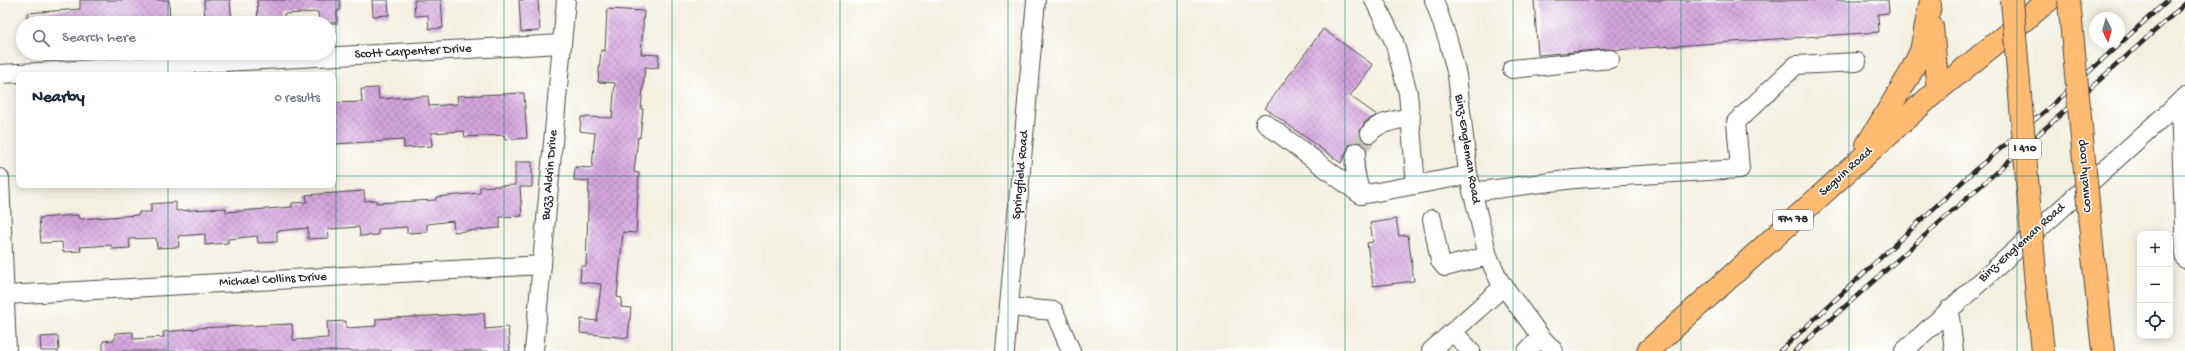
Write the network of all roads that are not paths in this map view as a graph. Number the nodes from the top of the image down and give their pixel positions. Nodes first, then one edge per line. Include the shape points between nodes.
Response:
1 (566, 0) edge
2 (1036, 0) edge
3 (1374, 0) edge
4 (1434, 0) edge
5 (2012, 0) edge
6 (2049, 0) edge
7 (2068, 0) edge
8 (1930, 3) edge
9 (562, 44) junction
10 (336, 56) edge
11 (1610, 59) dead end
12 (262, 60) edge
13 (1857, 62) dead end
14 (1512, 69) dead end
15 (37, 72) edge
16 (16, 73) edge
17 (0, 74) edge
18 (1938, 90) junction
19 (2183, 100) edge
20 (1411, 117) junction
21 (1265, 123) dead end
22 (1370, 133) tunnel mouth
23 (1357, 152) tunnel mouth
24 (1858, 161) junction
25 (0, 178) edge
26 (1470, 184) junction
27 (1416, 185) junction
28 (1361, 195) junction
29 (1432, 219) dead end
30 (1488, 256) junction
31 (2185, 259) edge
32 (542, 265) junction
33 (1504, 286) junction
34 (5, 295) junction
35 (1009, 307) junction
36 (1949, 309) junction
37 (1453, 332) junction
38 (1541, 337) junction
39 (7, 351) edge
40 (534, 351) edge
41 (1005, 351) edge
42 (1071, 351) edge
43 (1431, 351) edge
44 (1471, 351) edge
45 (1527, 351) edge
46 (1554, 351) edge
47 (1648, 351) edge
48 (1904, 351) edge
49 (1954, 351) edge
50 (2042, 351) edge
51 (2103, 351) edge

1 - 9 street, Buzz Aldrin Drive
2 - 35 street, Springfield Road
3 - 20 street via 1394,41 1408,93
4 - 26 street, Binz-Engleman Road via 1457,75
5 - 50 main road, I 410, bridge
6 - 18 main road, Seguin Road / FM 78
7 - 51 main road, Connally Loop, bridge
8 - 18 main road
8 - 24 main road via 1921,51
9 - 10 street, Scott Carpenter Drive
9 - 32 street, Buzz Aldrin Drive
11 - 14 street
12 - 15 street, Scott Carpenter Drive
13 - 26 street via 1796,65 1736,122 1740,169
16 - 17 street, Scott Carpenter Drive
18 - 24 main road, Seguin Road / FM 78
19 - 31 street
19 - 36 street, Binz-Engleman Road
20 - 22 street via 1388,122
20 - 27 street
21 - 28 street
23 - 28 street via 1356,173
24 - 47 main road, Seguin Road / FM 78
25 - 34 street
26 - 27 street
26 - 30 street, Binz-Engleman Road
27 - 28 street
29 - 30 street via 1440,261 1445,267
30 - 33 street, Binz-Engleman Road
32 - 34 street, Michael Collins Drive
32 - 40 street, Buzz Aldrin Drive
33 - 37 street
33 - 38 street, Binz-Engleman Road
34 - 39 street
35 - 41 street, Springfield Road
35 - 42 street via 1054,311
36 - 48 street, Binz-Engleman Road
36 - 49 street
37 - 43 street
37 - 44 street
38 - 45 street
38 - 46 street, Binz-Engleman Road

